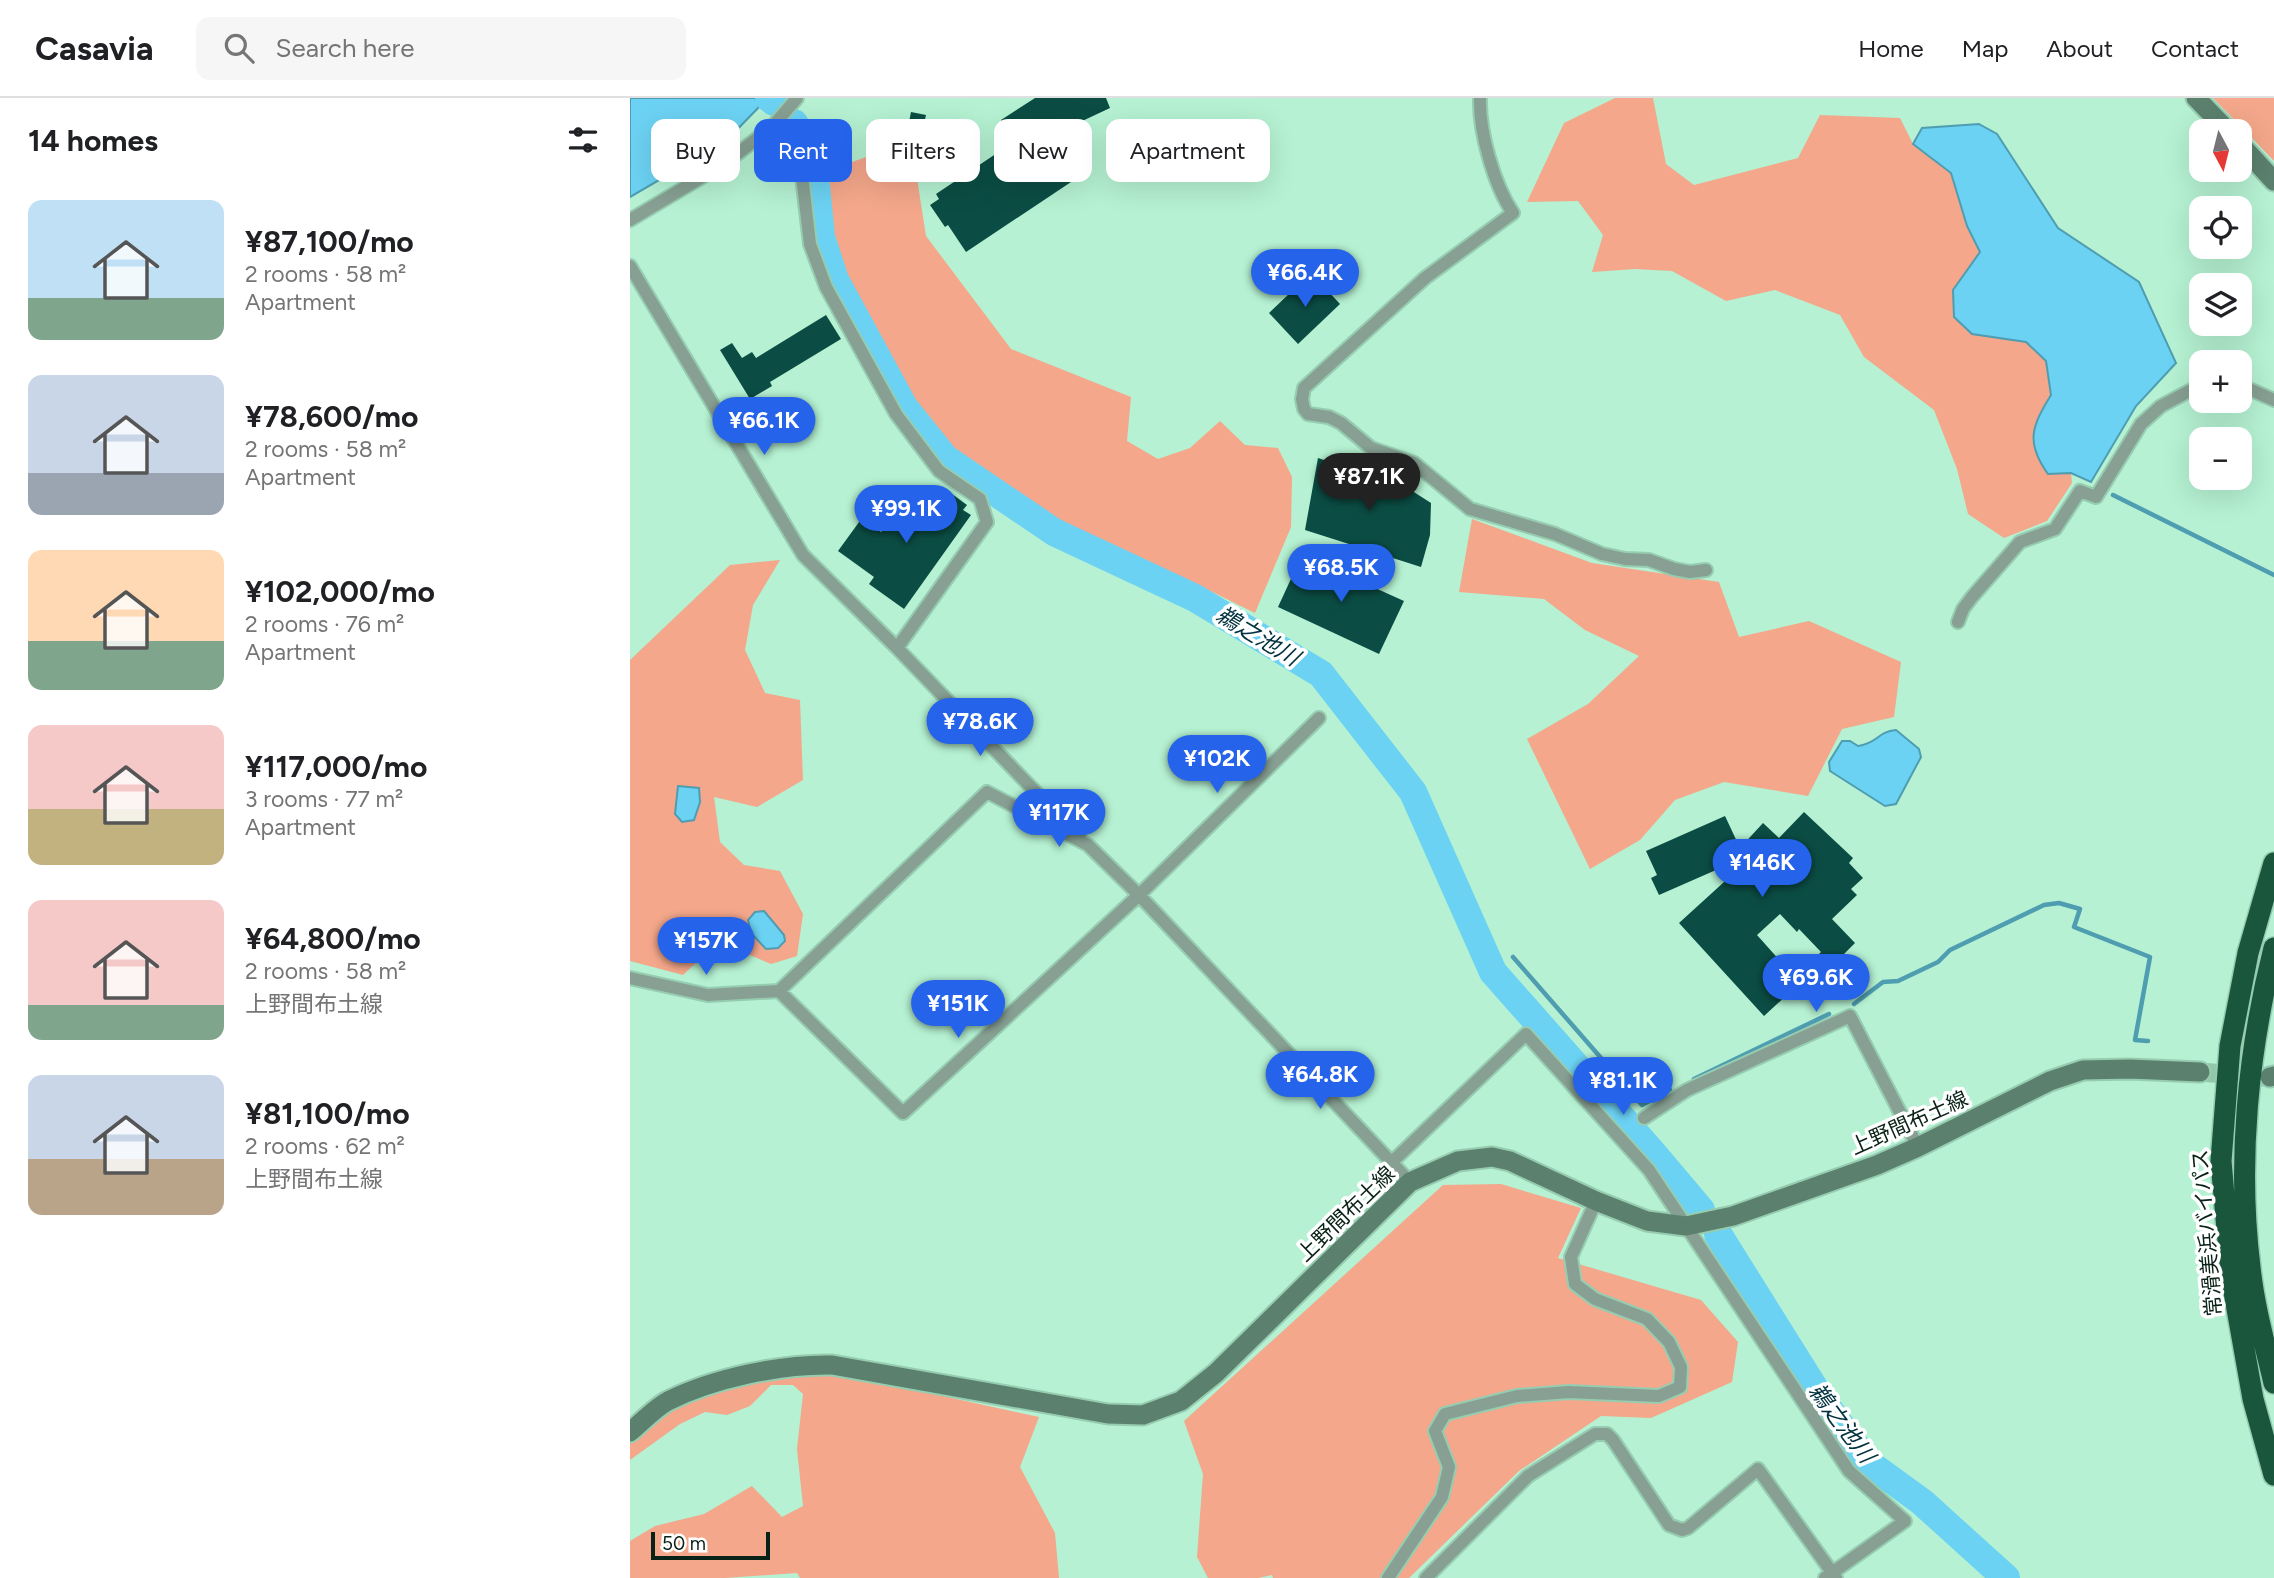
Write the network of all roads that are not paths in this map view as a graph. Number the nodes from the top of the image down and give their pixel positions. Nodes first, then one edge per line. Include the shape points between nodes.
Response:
1 (797, 98) edge
2 (1480, 98) edge
3 (2196, 98) edge
4 (779, 119) edge
5 (2216, 119) edge
6 (754, 141) edge
7 (2252, 157) edge
8 (2274, 181) edge
9 (802, 182) edge
10 (630, 220) edge
11 (630, 266) edge
12 (2252, 390) edge
13 (2189, 391) edge
14 (2274, 400) edge
15 (1706, 570) dead end
16 (1958, 622) dead end
17 (897, 648) junction
18 (1319, 718) dead end
19 (1088, 845) junction
20 (2274, 863) edge
21 (1139, 895) junction
22 (2274, 948) edge
23 (630, 978) edge
24 (779, 991) junction
25 (2200, 1072) tunnel mouth
26 (1644, 1118) dead end
27 (1918, 1147) junction
28 (1392, 1161) junction
29 (1410, 1182) junction
30 (1596, 1201) junction
31 (1686, 1226) junction
32 (2274, 1383) edge
33 (630, 1432) edge
34 (2274, 1475) edge
35 (1831, 1576) edge
36 (1388, 1578) edge
37 (1426, 1578) edge

1 - 4 street
2 - 15 street via 1497,183 1513,213 1425,278 1304,388 1304,409 1341,423 1371,448 1414,463 1471,509 1555,534 1602,554 1649,560 1690,572
3 - 5 main road
6 - 10 street
7 - 8 main road
9 - 17 street via 810,244 826,286 896,414 939,471 980,499 987,523
11 - 17 street via 803,555
12 - 14 street
13 - 16 street via 2150,414 2096,497 2080,491 2055,529 2020,542 1972,597
17 - 19 street
18 - 21 street
19 - 21 street
19 - 24 street via 987,792
20 - 34 highway, 常滑美浜バイパス via 2248,953 2230,1046 2221,1161 2231,1275 2253,1399
21 - 24 street via 903,1113
21 - 28 street
22 - 32 highway, 常滑美浜バイパス via 2254,1049 2244,1159 2250,1267
23 - 24 street via 708,995
25 - 27 main road, 上野間布土線 via 2083,1070 2050,1081
26 - 27 street via 1687,1090 1850,1016
27 - 31 main road, 上野間布土線 via 1733,1216
28 - 29 street
28 - 31 street via 1526,1034 1649,1170
29 - 30 main road, 上野間布土線 via 1458,1161 1492,1157
29 - 33 main road, 上野間布土線 via 1216,1373 1181,1401 1143,1415 1108,1414 806,1364 718,1382 667,1402
30 - 31 main road, 上野間布土線 via 1647,1221
30 - 36 street via 1572,1257 1575,1284 1595,1299 1647,1319 1669,1342 1681,1367 1680,1387 1660,1396 1569,1392 1517,1396 1445,1414 1435,1431 1449,1467 1442,1497
31 - 35 street via 1849,1471 1905,1521
35 - 37 street via 1758,1469 1688,1528 1678,1529 1668,1525 1613,1440 1601,1433 1528,1476

